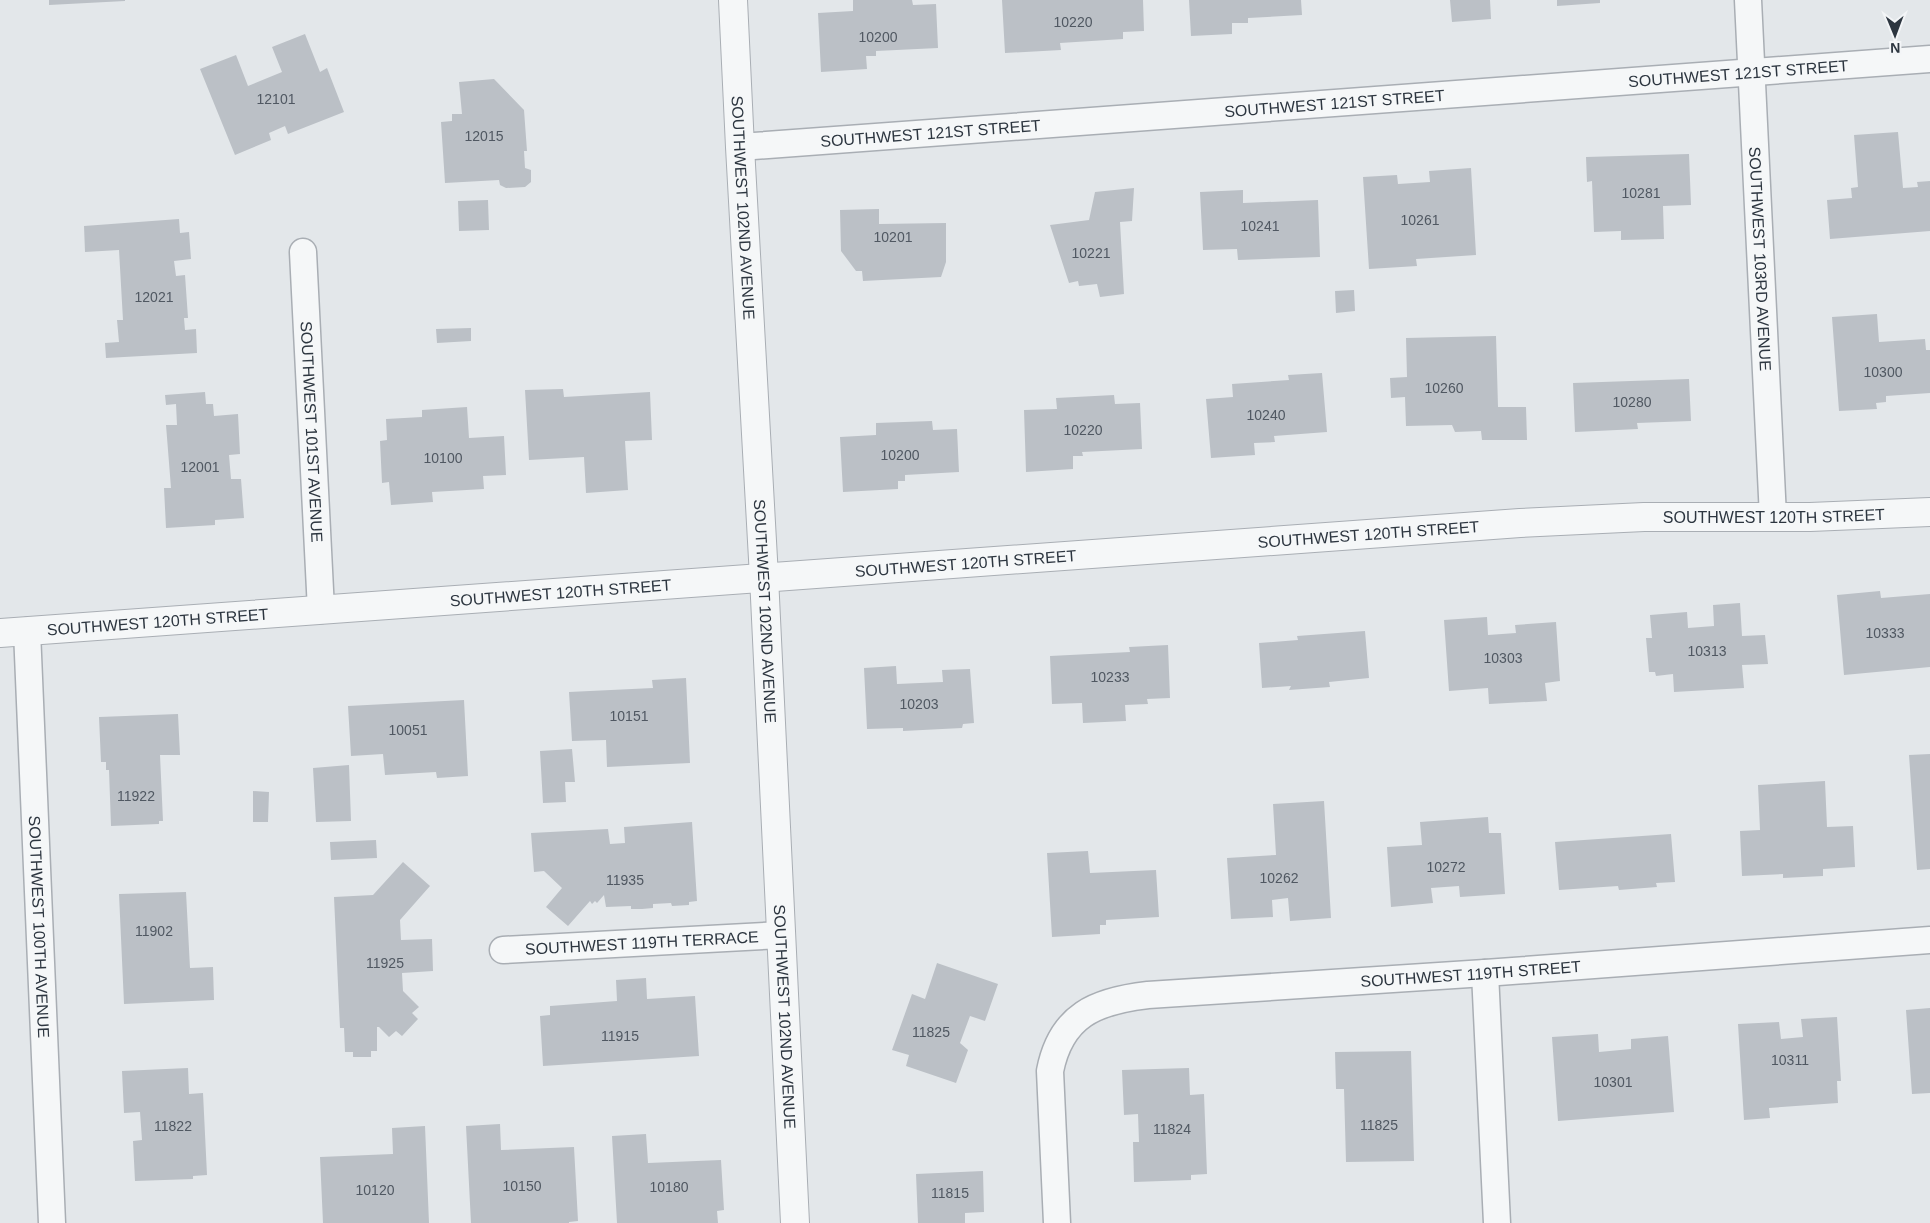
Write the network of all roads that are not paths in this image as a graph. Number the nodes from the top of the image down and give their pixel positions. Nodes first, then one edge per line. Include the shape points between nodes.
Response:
1 (734, 0) edge
2 (1748, 0) edge
3 (1930, 59) edge
4 (1752, 73) junction
5 (740, 146) junction
6 (303, 252) dead end
7 (1930, 512) edge
8 (1772, 518) junction
9 (764, 577) junction
10 (321, 610) junction
11 (27, 631) junction
12 (0, 633) edge
13 (781, 935) junction
14 (1930, 940) edge
15 (502, 950) dead end
16 (1485, 973) junction
17 (52, 1223) edge
18 (795, 1223) edge
19 (1057, 1223) edge
20 (1497, 1223) edge

1 - 5 street, SOUTHWEST 102ND AVENUE
2 - 4 street, SOUTHWEST 103RD AVENUE
3 - 4 street, SOUTHWEST 121ST STREET
4 - 5 street, SOUTHWEST 121ST STREET
4 - 8 street, SOUTHWEST 103RD AVENUE
5 - 9 street, SOUTHWEST 102ND AVENUE
6 - 10 street, SOUTHWEST 101ST AVENUE
7 - 8 street, SOUTHWEST 120TH STREET
8 - 9 street, SOUTHWEST 120TH STREET via 1653,517 1520,524
9 - 10 street, SOUTHWEST 120TH STREET
9 - 13 street, SOUTHWEST 102ND AVENUE
10 - 11 street, SOUTHWEST 120TH STREET
11 - 12 street, SOUTHWEST 120TH STREET
11 - 17 street, SOUTHWEST 100TH AVENUE
13 - 15 street, SOUTHWEST 119TH TERRACE
13 - 18 street, SOUTHWEST 102ND AVENUE
14 - 16 street, SOUTHWEST 119TH STREET
16 - 19 street, SOUTHWEST 119TH STREET via 1148,995 1114,1001 1083,1013 1053,1058 1050,1071
16 - 20 street

